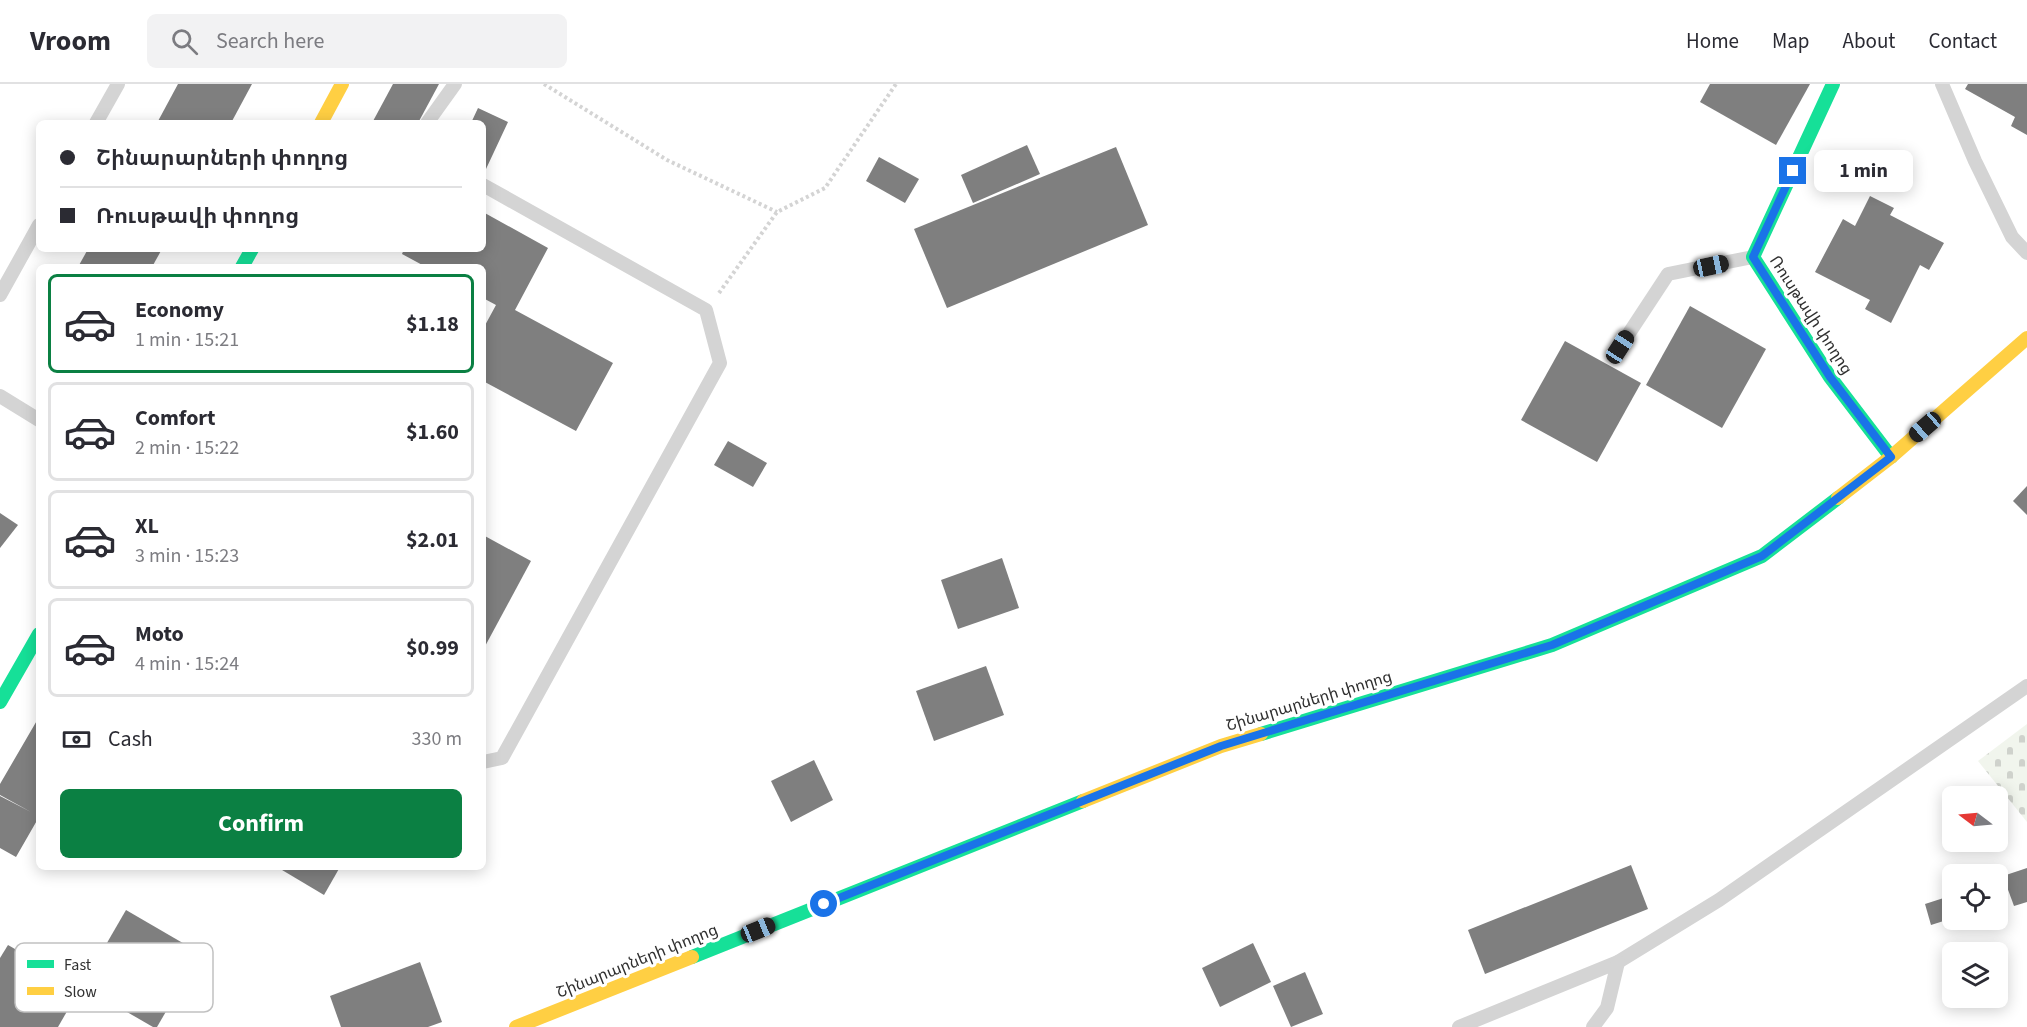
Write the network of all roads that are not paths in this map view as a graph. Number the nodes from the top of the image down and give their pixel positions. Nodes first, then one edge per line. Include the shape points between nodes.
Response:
1 (118, 84) edge
2 (342, 84) edge
3 (454, 84) edge
4 (1833, 84) edge
5 (1942, 84) edge
6 (98, 120) edge
7 (323, 120) edge
8 (429, 120) edge
9 (486, 187) edge
10 (36, 230) edge
11 (2027, 253) edge
12 (1753, 257) junction
13 (0, 295) edge
14 (2027, 338) edge
15 (1620, 347) dead end
16 (0, 396) edge
17 (36, 418) edge
18 (1891, 457) junction
19 (36, 639) edge
20 (2027, 686) edge
21 (0, 702) edge
22 (486, 761) edge
23 (1618, 962) junction
24 (516, 1027) edge
25 (1459, 1027) edge
26 (1593, 1027) edge

1 - 6 lane
2 - 7 street
3 - 8 lane
4 - 12 street, Ռուսթավի փողոց
5 - 11 lane via 2012,237
9 - 22 lane via 706,310 720,363 502,758
10 - 13 lane
12 - 15 lane via 1668,274
12 - 18 street, Ռուսթավի փողոց via 1830,377
14 - 18 street, Շինարարների փողոց
16 - 17 lane
18 - 24 street, Շինարարների փողոց via 1762,556 1552,645 1221,746
19 - 21 street
20 - 23 lane via 1719,900
23 - 25 lane
23 - 26 lane via 1606,1008

